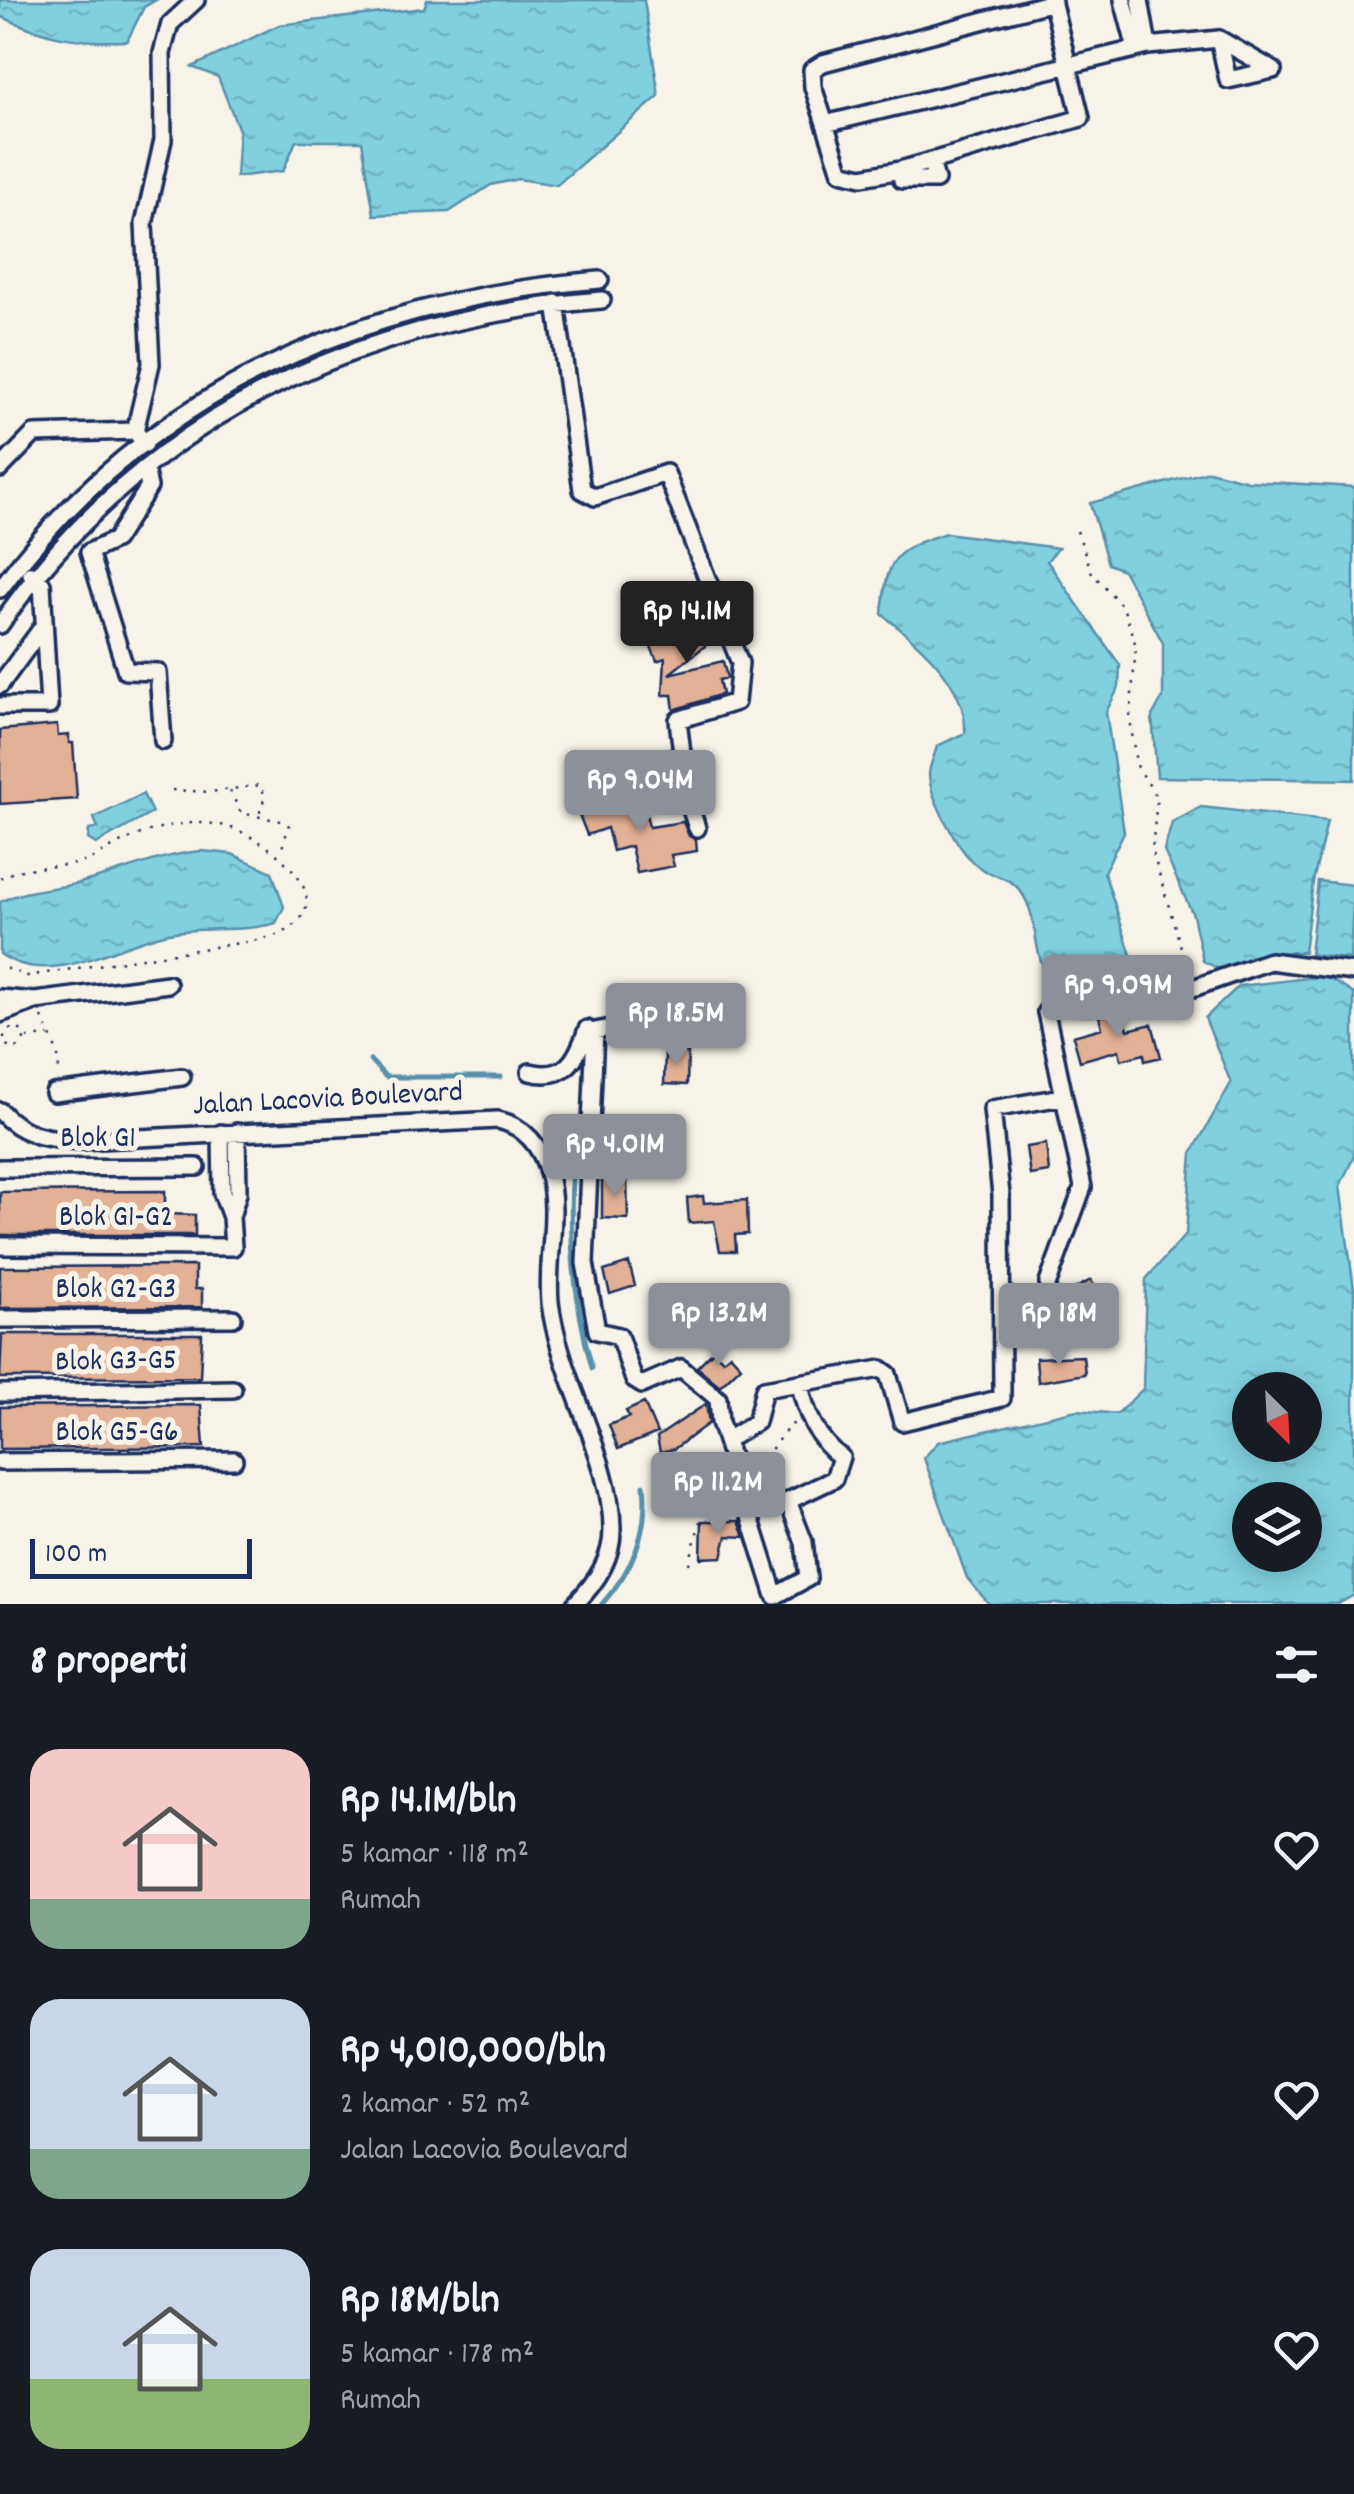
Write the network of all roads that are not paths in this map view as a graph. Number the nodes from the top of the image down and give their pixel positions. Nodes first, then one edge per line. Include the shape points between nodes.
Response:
1 (196, 0) edge
2 (1123, 0) edge
3 (1140, 0) edge
4 (1052, 1) edge
5 (1219, 39) dead end
6 (1142, 47) junction
7 (1068, 62) junction
8 (825, 124) junction
9 (600, 280) dead end
10 (602, 300) dead end
11 (556, 304) junction
12 (304, 347) junction
13 (312, 365) junction
14 (140, 438) junction
15 (0, 469) edge
16 (145, 469) junction
17 (20, 565) junction
18 (36, 578) junction
19 (0, 589) edge
20 (0, 624) edge
21 (44, 625) junction
22 (0, 685) edge
23 (0, 706) edge
24 (163, 740) dead end
25 (674, 757) junction
26 (605, 798) dead end
27 (698, 828) dead end
28 (1354, 972) edge
29 (168, 984) dead end
30 (0, 998) edge
31 (39, 1001) junction
32 (734, 1005) dead end
33 (0, 1014) edge
34 (595, 1031) junction
35 (530, 1072) dead end
36 (182, 1077) dead end
37 (54, 1093) road end
38 (1062, 1097) junction
39 (0, 1111) edge
40 (229, 1132) junction
41 (197, 1167) dead end
42 (0, 1168) edge
43 (0, 1246) edge
44 (1048, 1283) road end
45 (232, 1318) dead end
46 (0, 1319) edge
47 (800, 1383) junction
48 (233, 1389) dead end
49 (0, 1392) edge
50 (727, 1440) junction
51 (234, 1460) dead end
52 (0, 1462) edge
53 (575, 1604) edge

1 - 14 street via 170,24 162,53 164,128 144,224 151,364
2 - 6 street
3 - 6 street
4 - 7 street
4 - 8 street via 823,62 812,70
5 - 6 street
6 - 7 street
7 - 8 street
7 - 8 street via 1081,118 900,170 862,177 841,172
9 - 12 street via 446,300
10 - 11 street
11 - 13 street via 451,320
11 - 25 street via 582,490 595,497 666,472 740,663 736,702 678,720 682,753
12 - 13 street
12 - 14 street
13 - 16 street via 220,416
14 - 15 street via 34,434
14 - 17 street
16 - 18 street
16 - 24 street via 149,487 116,540 89,552 126,671 158,672
17 - 18 street
17 - 19 street
18 - 20 street
18 - 21 street
21 - 22 street
21 - 23 street via 49,706
25 - 26 street via 638,790
25 - 27 street
28 - 38 street via 1270,961 1193,988 1090,1006 1056,1004 1046,1012
29 - 31 street
30 - 31 street
31 - 33 street
32 - 34 street
34 - 35 street via 587,1028 566,1070
34 - 50 street via 585,1263 597,1331 619,1336 638,1385 682,1369 718,1399
36 - 37 street
38 - 44 street via 1083,1186
38 - 47 street via 992,1109 1001,1195 1002,1398 902,1422 881,1369
39 - 40 street, Jalan Lacovia Boulevard via 40,1138
40 - 43 street, Blok G1-G2 via 222,1193 232,1247
40 - 53 street, Jalan Lacovia Boulevard via 498,1120 516,1124 536,1144 553,1196 550,1306 607,1492 612,1532 606,1560
41 - 42 street, Blok G1
45 - 46 street, Blok G2-G3
47 - 50 street via 764,1389 756,1422
47 - 50 street via 823,1445 840,1457 834,1479 788,1501 804,1542 808,1578 775,1596
48 - 49 street, Blok G3-G5
51 - 52 street, Blok G5-G6

